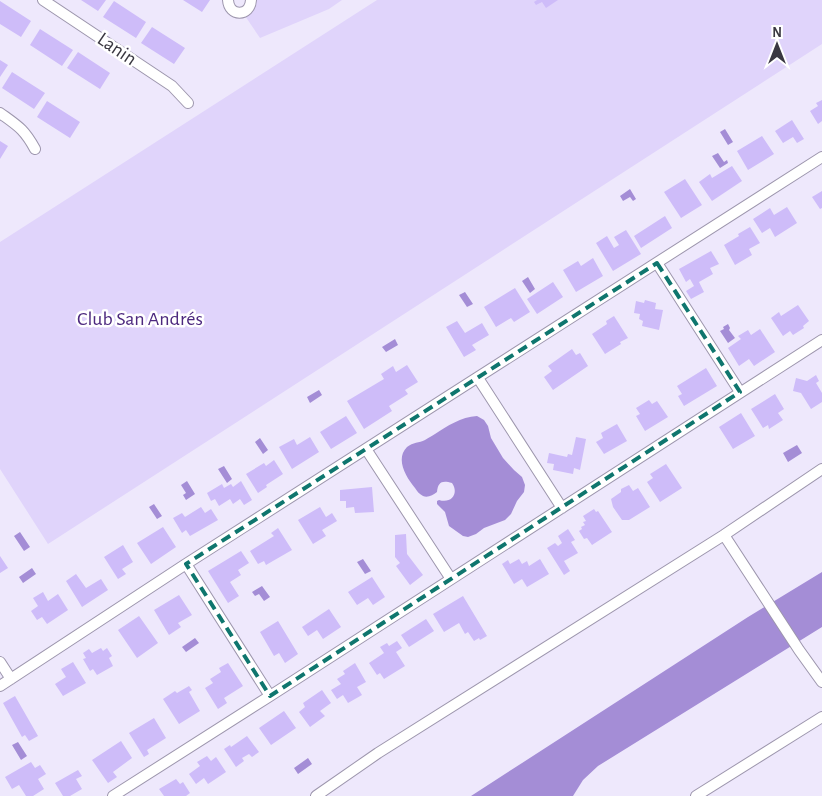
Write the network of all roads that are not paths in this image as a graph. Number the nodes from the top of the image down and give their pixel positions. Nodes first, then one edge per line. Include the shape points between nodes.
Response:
1 (44, 0) edge
2 (228, 0) edge
3 (251, 0) edge
4 (188, 103) dead end
5 (0, 113) edge
6 (35, 149) dead end
7 (822, 157) edge
8 (658, 263) junction
9 (822, 340) edge
10 (478, 378) junction
11 (740, 392) junction
12 (366, 449) junction
13 (822, 469) edge
14 (562, 508) junction
15 (724, 535) junction
16 (186, 564) junction
17 (451, 579) junction
18 (0, 662) edge
19 (11, 679) junction
20 (822, 682) edge
21 (0, 686) edge
22 (270, 696) junction
23 (822, 717) edge
24 (113, 796) edge
25 (316, 796) edge
26 (696, 796) edge

1 - 4 street, Lanin via 172,86
2 - 3 street via 232,10 243,13
5 - 6 street via 20,127
7 - 8 street
8 - 10 street
8 - 11 street
9 - 11 street
10 - 12 street
10 - 14 street
11 - 14 street
12 - 16 street
12 - 17 street
13 - 15 street
14 - 17 street
15 - 20 street
15 - 25 street via 378,753
16 - 19 street
16 - 22 street
17 - 22 street
18 - 19 street
19 - 21 street
22 - 24 street
23 - 26 street

